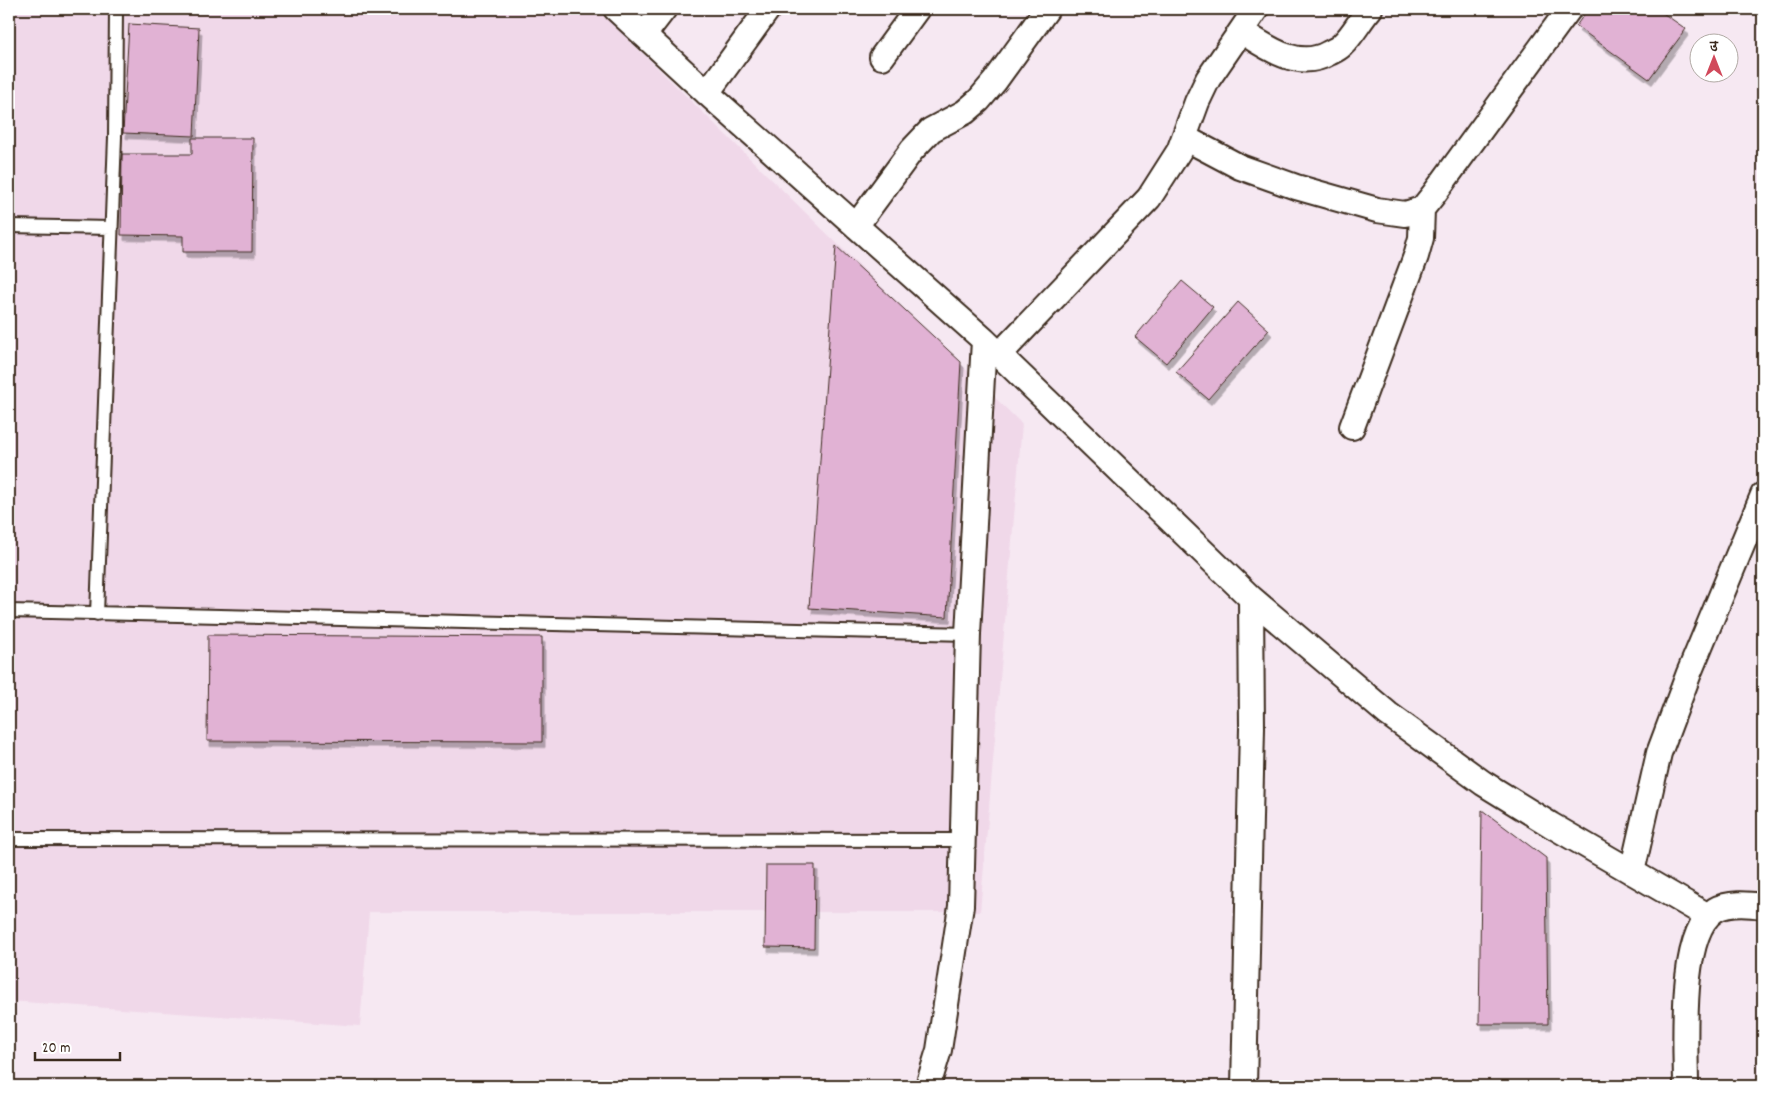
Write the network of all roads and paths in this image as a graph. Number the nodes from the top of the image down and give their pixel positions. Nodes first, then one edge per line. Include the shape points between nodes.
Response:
1 (116, 9) edge
2 (616, 9) edge
3 (664, 9) edge
4 (768, 9) edge
5 (917, 9) edge
6 (1048, 9) edge
7 (1256, 9) edge
8 (1370, 9) edge
9 (1569, 9) edge
10 (1241, 31) junction
11 (644, 35) junction
12 (882, 57) dead end
13 (707, 93) junction
14 (1185, 138) junction
15 (1422, 209) junction
16 (9, 226) edge
17 (856, 226) junction
18 (111, 228) junction
19 (992, 347) junction
20 (1352, 427) dead end
21 (1763, 495) edge
22 (1251, 598) junction
23 (9, 611) edge
24 (97, 614) junction
25 (968, 634) junction
26 (9, 839) edge
27 (962, 840) junction
28 (1632, 872) junction
29 (1763, 906) edge
30 (1708, 916) junction
31 (928, 1086) edge
32 (1244, 1086) edge
33 (1686, 1086) edge

1 - 18 lane
2 - 11 street
3 - 11 street
4 - 13 street
5 - 12 street
6 - 17 street via 984,93 965,112 932,130 912,150
7 - 10 street
8 - 10 street via 1341,46 1320,58 1288,57
9 - 15 street
10 - 14 street via 1208,79
11 - 13 street
13 - 17 street
14 - 15 street via 1240,166 1296,187 1377,210 1405,214
14 - 19 street via 1149,198
15 - 20 street via 1421,238 1416,256
16 - 18 lane
17 - 19 street
18 - 24 lane
19 - 22 street
19 - 25 street
21 - 28 street via 1659,753
22 - 28 street via 1388,714 1483,783
22 - 32 street via 1252,728
23 - 24 lane
24 - 25 lane
25 - 27 street
26 - 27 lane
27 - 31 street via 961,906 953,966 939,1050
28 - 30 street
29 - 30 street via 1733,905 1716,909
30 - 33 street via 1698,928 1690,958

